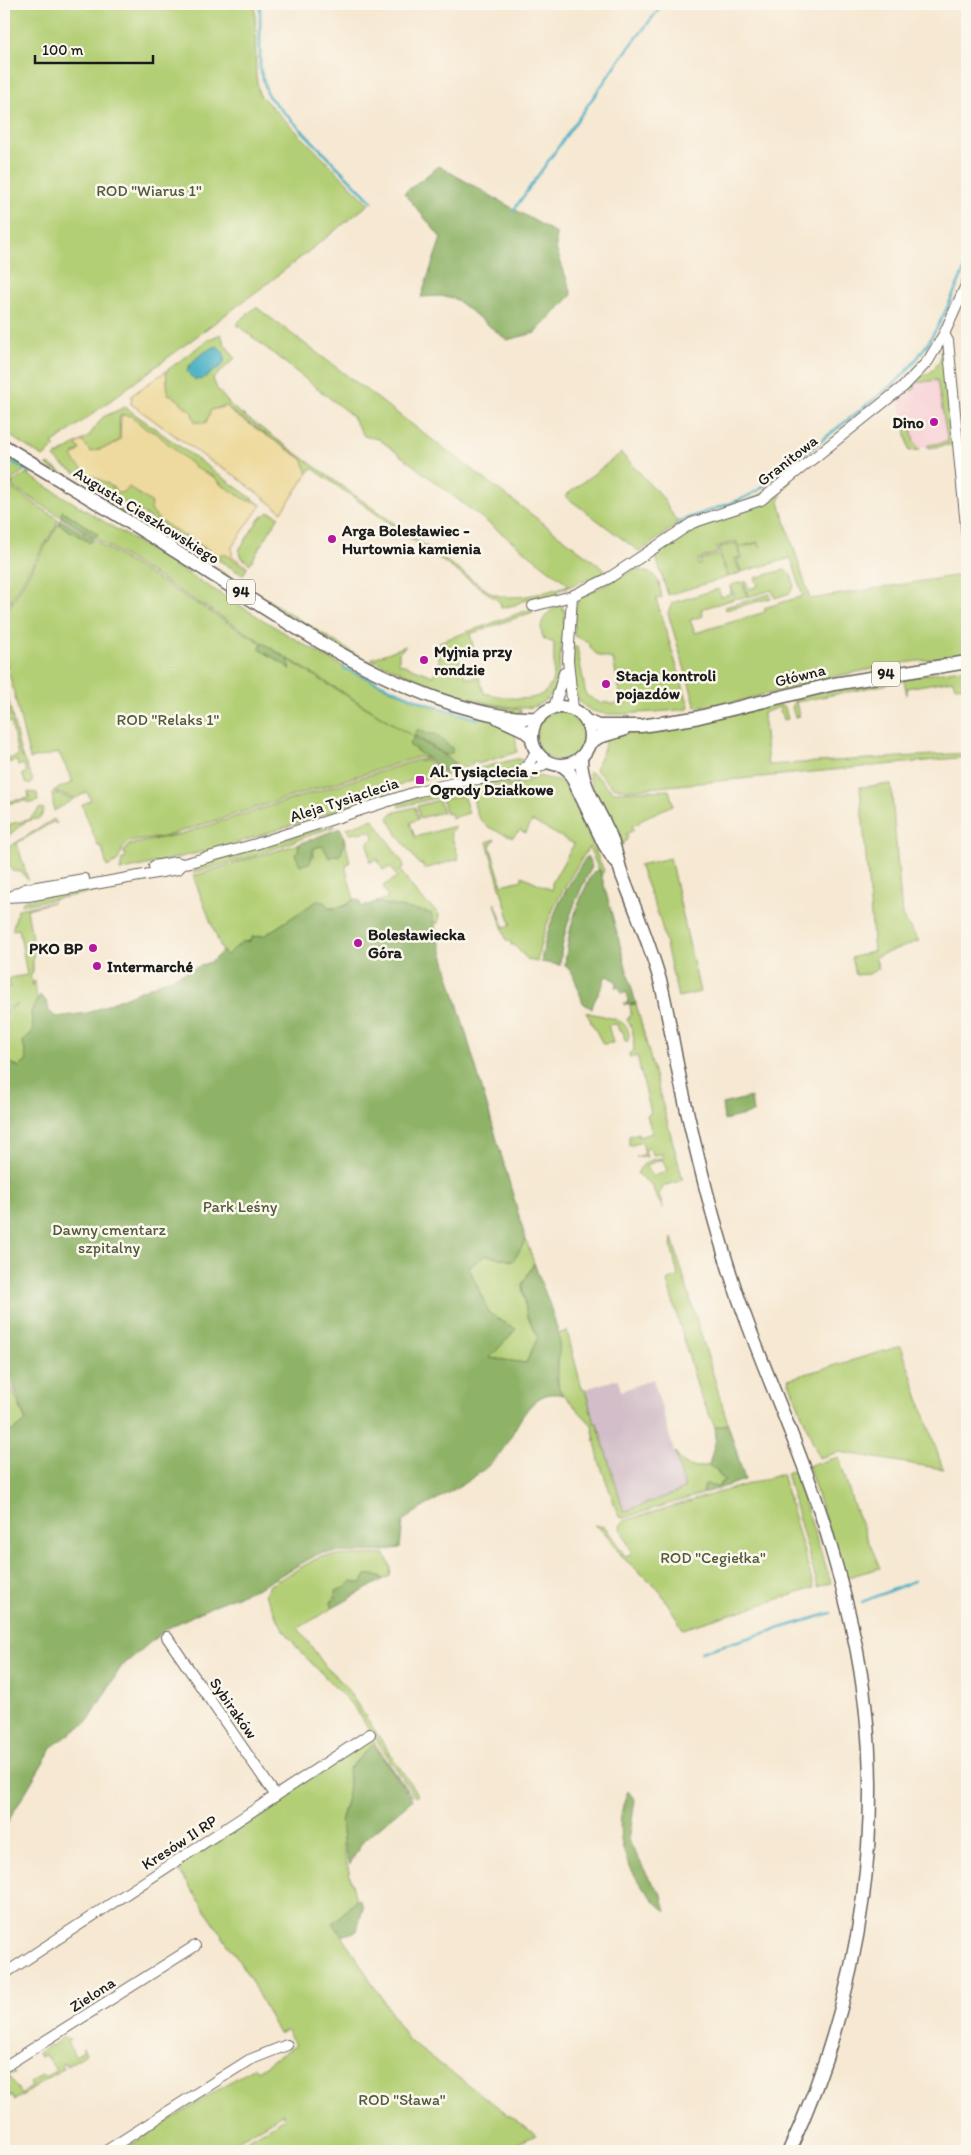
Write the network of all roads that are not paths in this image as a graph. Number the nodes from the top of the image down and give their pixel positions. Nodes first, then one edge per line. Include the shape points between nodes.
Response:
1 (967, 283) edge
2 (944, 334) junction
3 (4, 446) edge
4 (967, 536) edge
5 (572, 596) junction
6 (533, 606) dead end
7 (568, 660) junction
8 (967, 662) edge
9 (554, 708) junction
10 (573, 709) junction
11 (489, 714) junction
12 (539, 718) junction
13 (587, 721) junction
14 (641, 726) junction
15 (532, 737) junction
16 (590, 742) junction
17 (536, 751) junction
18 (581, 759) junction
19 (548, 762) junction
20 (563, 766) junction
21 (518, 774) junction
22 (620, 871) junction
23 (8, 896) edge
24 (167, 1637) dead end
25 (370, 1734) dead end
26 (276, 1796) junction
27 (196, 1946) dead end
28 (4, 1974) edge
29 (287, 2045) dead end
30 (4, 2067) edge
31 (106, 2151) edge
32 (789, 2151) edge

1 - 2 street, Granitowa
2 - 4 street via 948,341
2 - 5 street, Granitowa via 928,361 904,386 761,500 692,524 609,578
3 - 11 main road, Augusta Cieszkowskiego / 94 via 350,660 422,693
5 - 6 street, Granitowa
5 - 7 street
7 - 9 street
7 - 10 street
8 - 14 main road, Główna / 94 via 849,681 706,716
9 - 10 main road
9 - 12 main road
10 - 13 main road, 94
11 - 12 main road, Augusta Cieszkowskiego / 94
11 - 15 main road, Augusta Cieszkowskiego / 94
12 - 15 main road
13 - 14 main road, Główna / 94 via 598,726
13 - 16 main road
14 - 16 main road, Główna / 94
15 - 17 main road
16 - 18 main road
17 - 19 main road
17 - 21 street
18 - 20 main road
18 - 22 main road via 588,788 613,842
19 - 20 main road
19 - 21 street, Aleja Tysiąclecia via 529,773
20 - 22 main road via 569,771
21 - 23 street, Aleja Tysiąclecia via 468,780 419,791 183,864 178,869 28,896
22 - 32 main road via 661,986 692,1135 720,1242 823,1522 850,1618 862,1685 868,1740 868,1821 856,1949 829,2052
24 - 26 street, Sybiraków
25 - 26 street, Kresów II RP
26 - 28 street, Kresów II RP
27 - 30 street, Zielona
29 - 31 street via 249,2060

